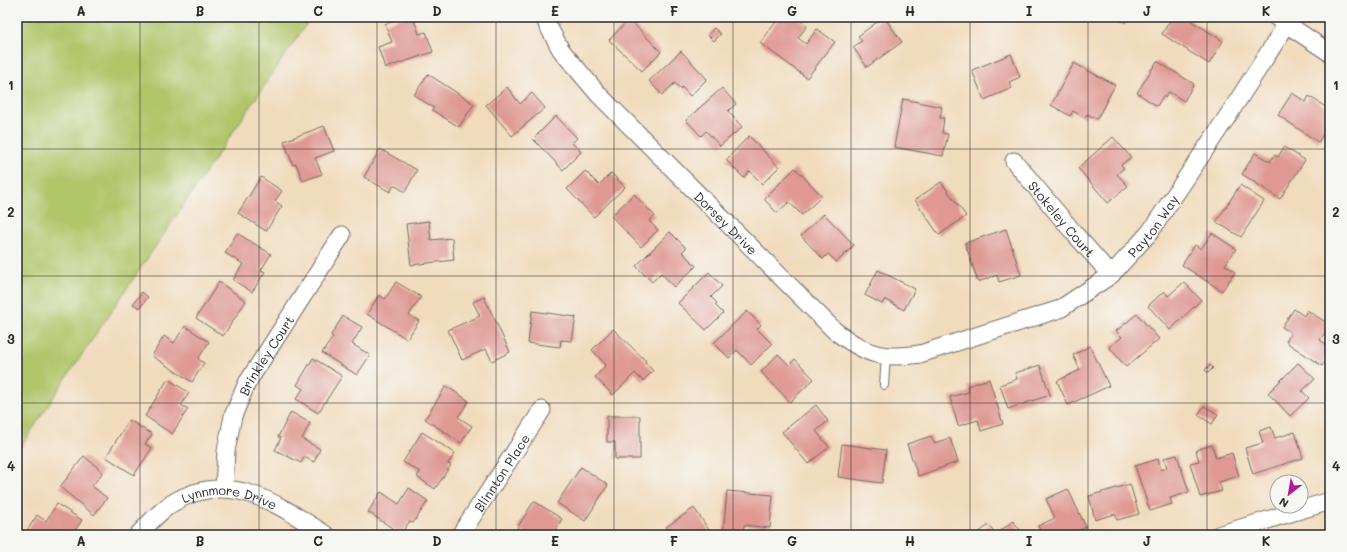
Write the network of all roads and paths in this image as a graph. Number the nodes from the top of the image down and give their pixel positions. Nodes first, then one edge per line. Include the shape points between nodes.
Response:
1 (545, 17) edge
2 (1281, 20) edge
3 (1330, 54) edge
4 (1014, 161) dead end
5 (342, 235) dead end
6 (1111, 275) junction
7 (948, 344) joint
8 (886, 356) junction
9 (884, 385) dead end
10 (542, 410) dead end
11 (224, 489) junction
12 (1330, 501) edge
13 (138, 535) edge
14 (326, 535) edge
15 (460, 535) edge
16 (1218, 535) edge

1 - 8 street, Dorsey Drive via 561,50 599,95 835,331 866,351
2 - 3 street
2 - 6 street, Payton Way via 1226,117 1150,232
4 - 6 street, Stokeley Court
5 - 11 street, Brinkley Court via 247,382 233,416 226,452
6 - 7 street, Payton Way via 1060,309
7 - 8 street, Dorsey Drive via 920,354
8 - 9 lane
10 - 15 street, Blinnton Place
11 - 13 street, Lynnmore Drive via 195,492 170,504
11 - 14 street, Lynnmore Drive via 241,491 276,503
12 - 16 street

